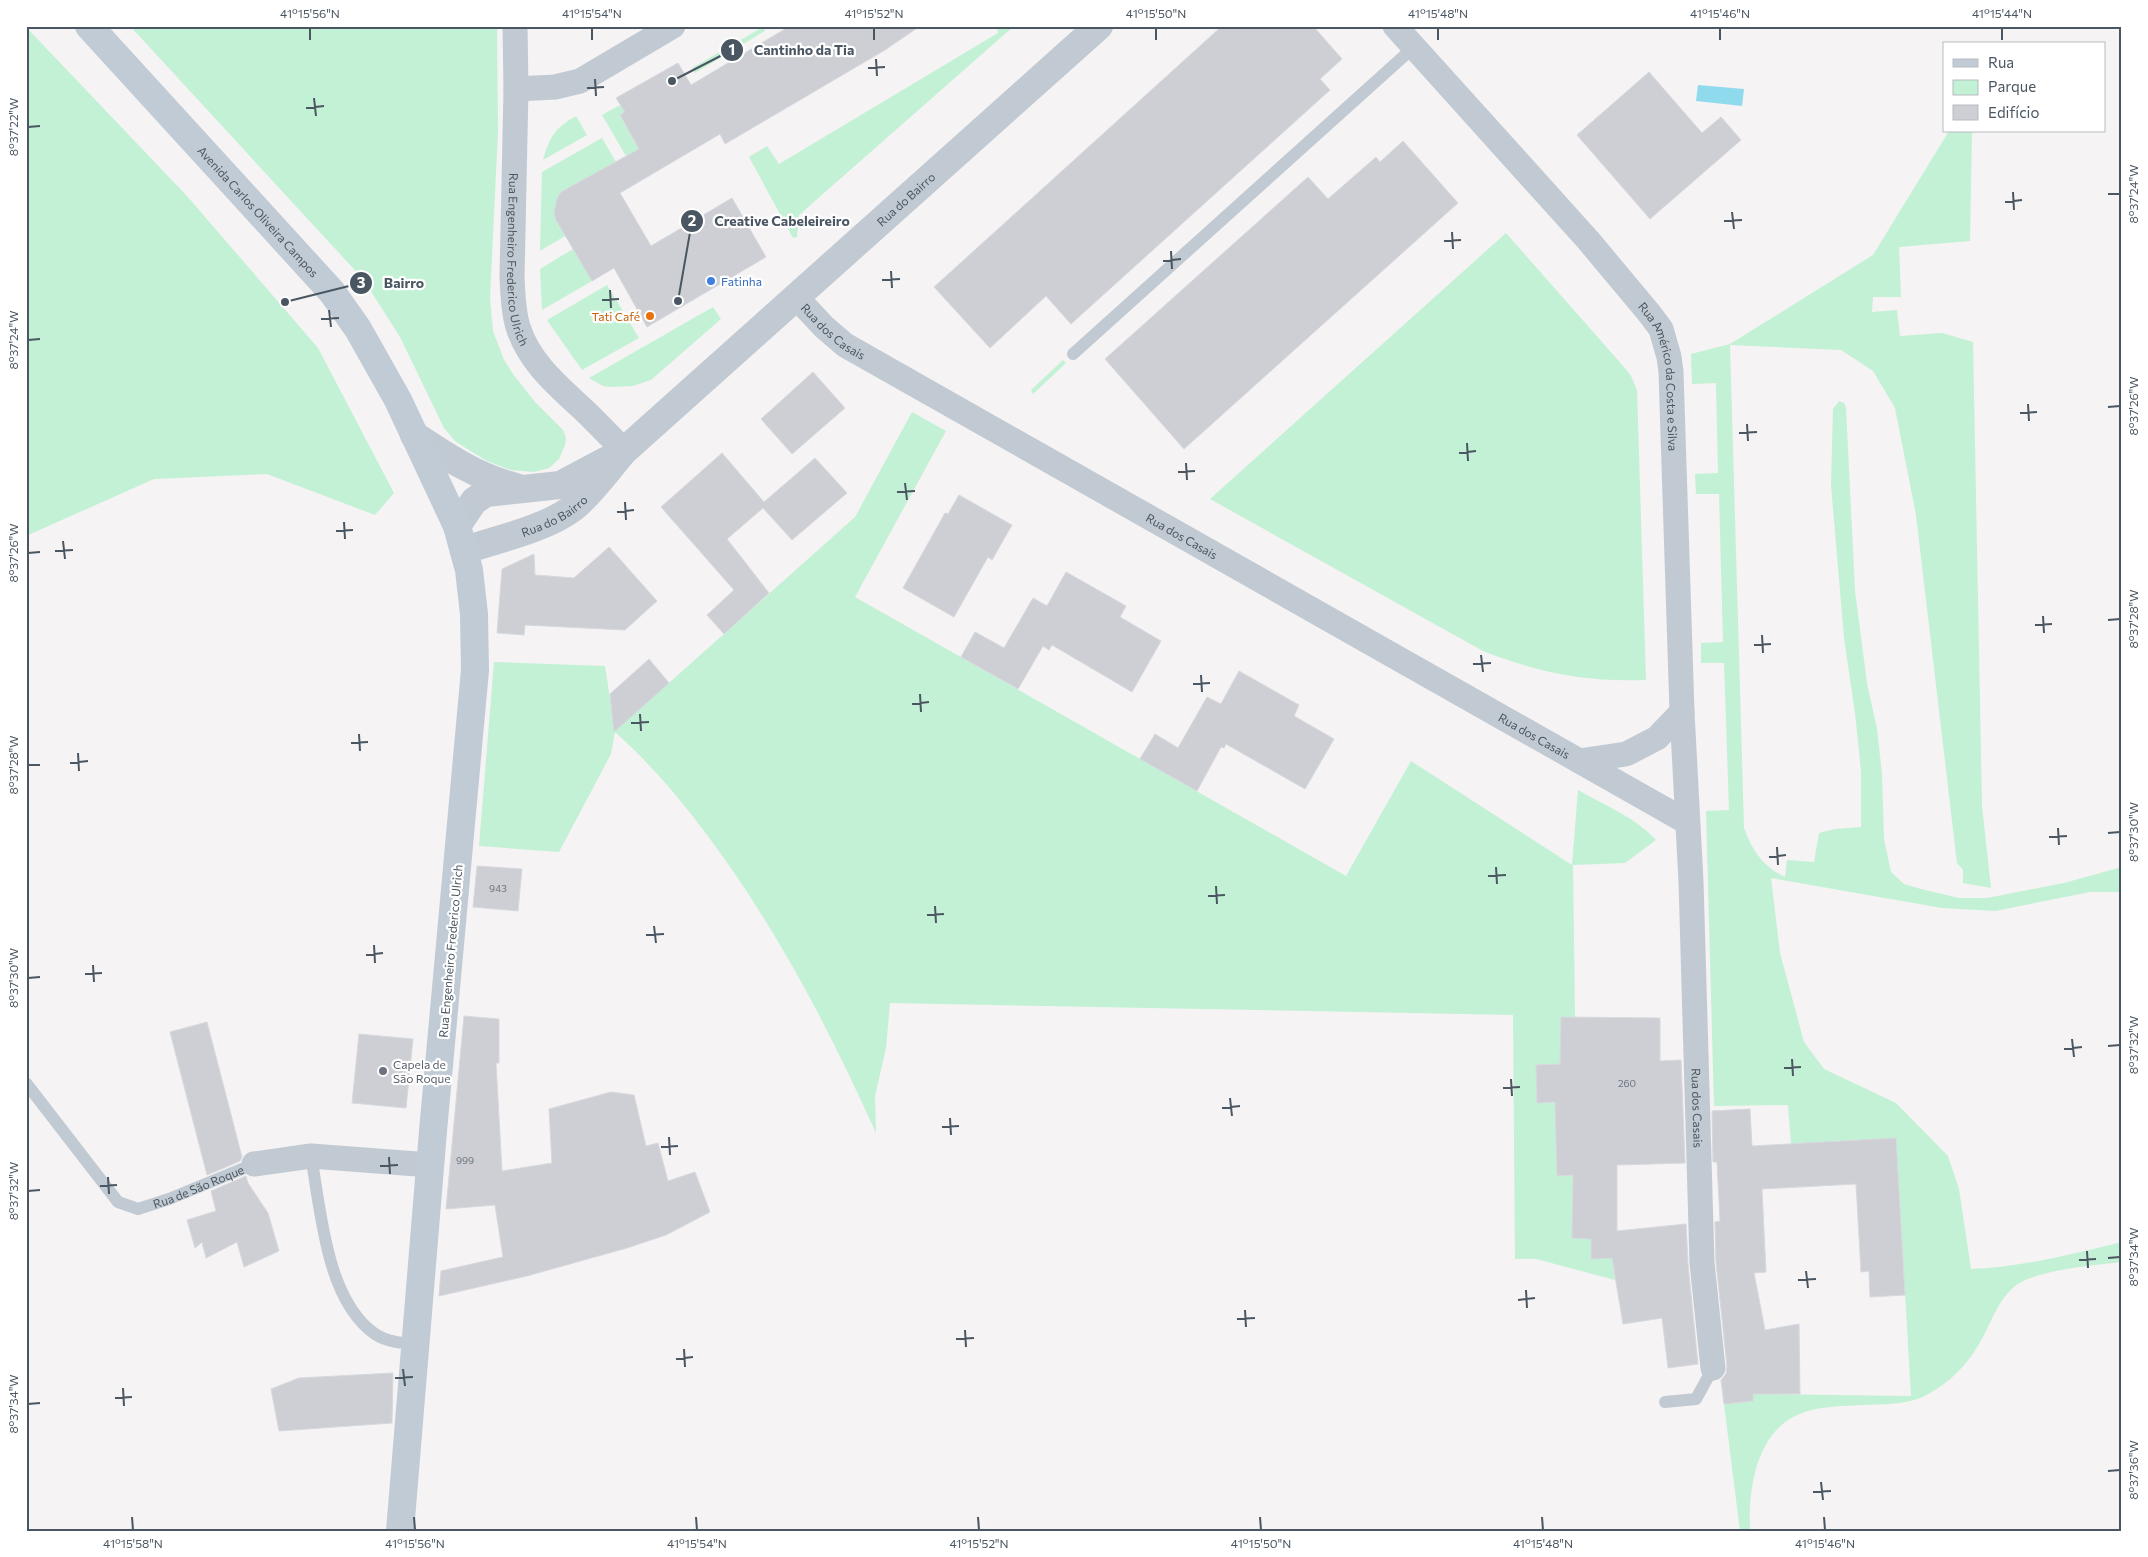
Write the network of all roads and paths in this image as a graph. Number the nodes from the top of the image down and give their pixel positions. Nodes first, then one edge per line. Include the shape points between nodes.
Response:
1 (89, 26) edge
2 (515, 26) edge
3 (673, 26) edge
4 (1099, 26) edge
5 (1395, 26) edge
6 (1414, 47) junction
7 (516, 89) junction
8 (796, 297) junction
9 (1073, 354) dead end
10 (414, 435) junction
11 (624, 451) junction
12 (527, 490) junction
13 (461, 538) junction
14 (1682, 712) junction
15 (1579, 761) junction
16 (1687, 822) junction
17 (26, 1083) edge
18 (310, 1156) junction
19 (254, 1164) joint
20 (430, 1165) junction
21 (416, 1344) junction
22 (1713, 1368) joint
23 (1665, 1402) dead end
24 (400, 1531) edge

1 - 10 main road, Avenida Carlos Oliveira Campos via 332,292 381,368
2 - 7 street, Rua Engenheiro Frederico Ulrich
3 - 7 street via 580,80 555,87
4 - 8 street, Rua do Bairro
5 - 6 street, Rua Américo da Costa e Silva
6 - 9 lane
6 - 14 street, Rua Américo da Costa e Silva via 1588,240 1661,329 1672,372
7 - 11 street, Rua Engenheiro Frederico Ulrich via 512,278 519,328 528,348 556,386
8 - 11 street, Rua do Bairro
8 - 15 street, Rua dos Casais via 845,345
10 - 12 street, Rua do Bairro via 468,469 499,483
10 - 13 main road, Avenida Carlos Oliveira Campos
11 - 12 street, Rua do Bairro via 560,485
11 - 13 street, Rua do Bairro via 573,508 557,518 531,528
12 - 13 street, Rua do Bairro via 499,490 474,501
13 - 20 main road, Rua Engenheiro Frederico Ulrich via 472,591 475,670
14 - 15 street, Rua dos Casais via 1657,738 1626,754
14 - 16 street, Rua Américo da Costa e Silva
15 - 16 street, Rua dos Casais
16 - 22 street, Rua dos Casais via 1702,1263
17 - 19 lane, Rua de São Roque via 118,1202 138,1209
18 - 19 street, Rua de São Roque
18 - 20 street, Rua de São Roque
18 - 21 lane via 337,1284 356,1315 376,1335 395,1342
20 - 21 main road, Rua Engenheiro Frederico Ulrich
21 - 24 main road, Rua Engenheiro Frederico Ulrich
22 - 23 lane via 1696,1399

